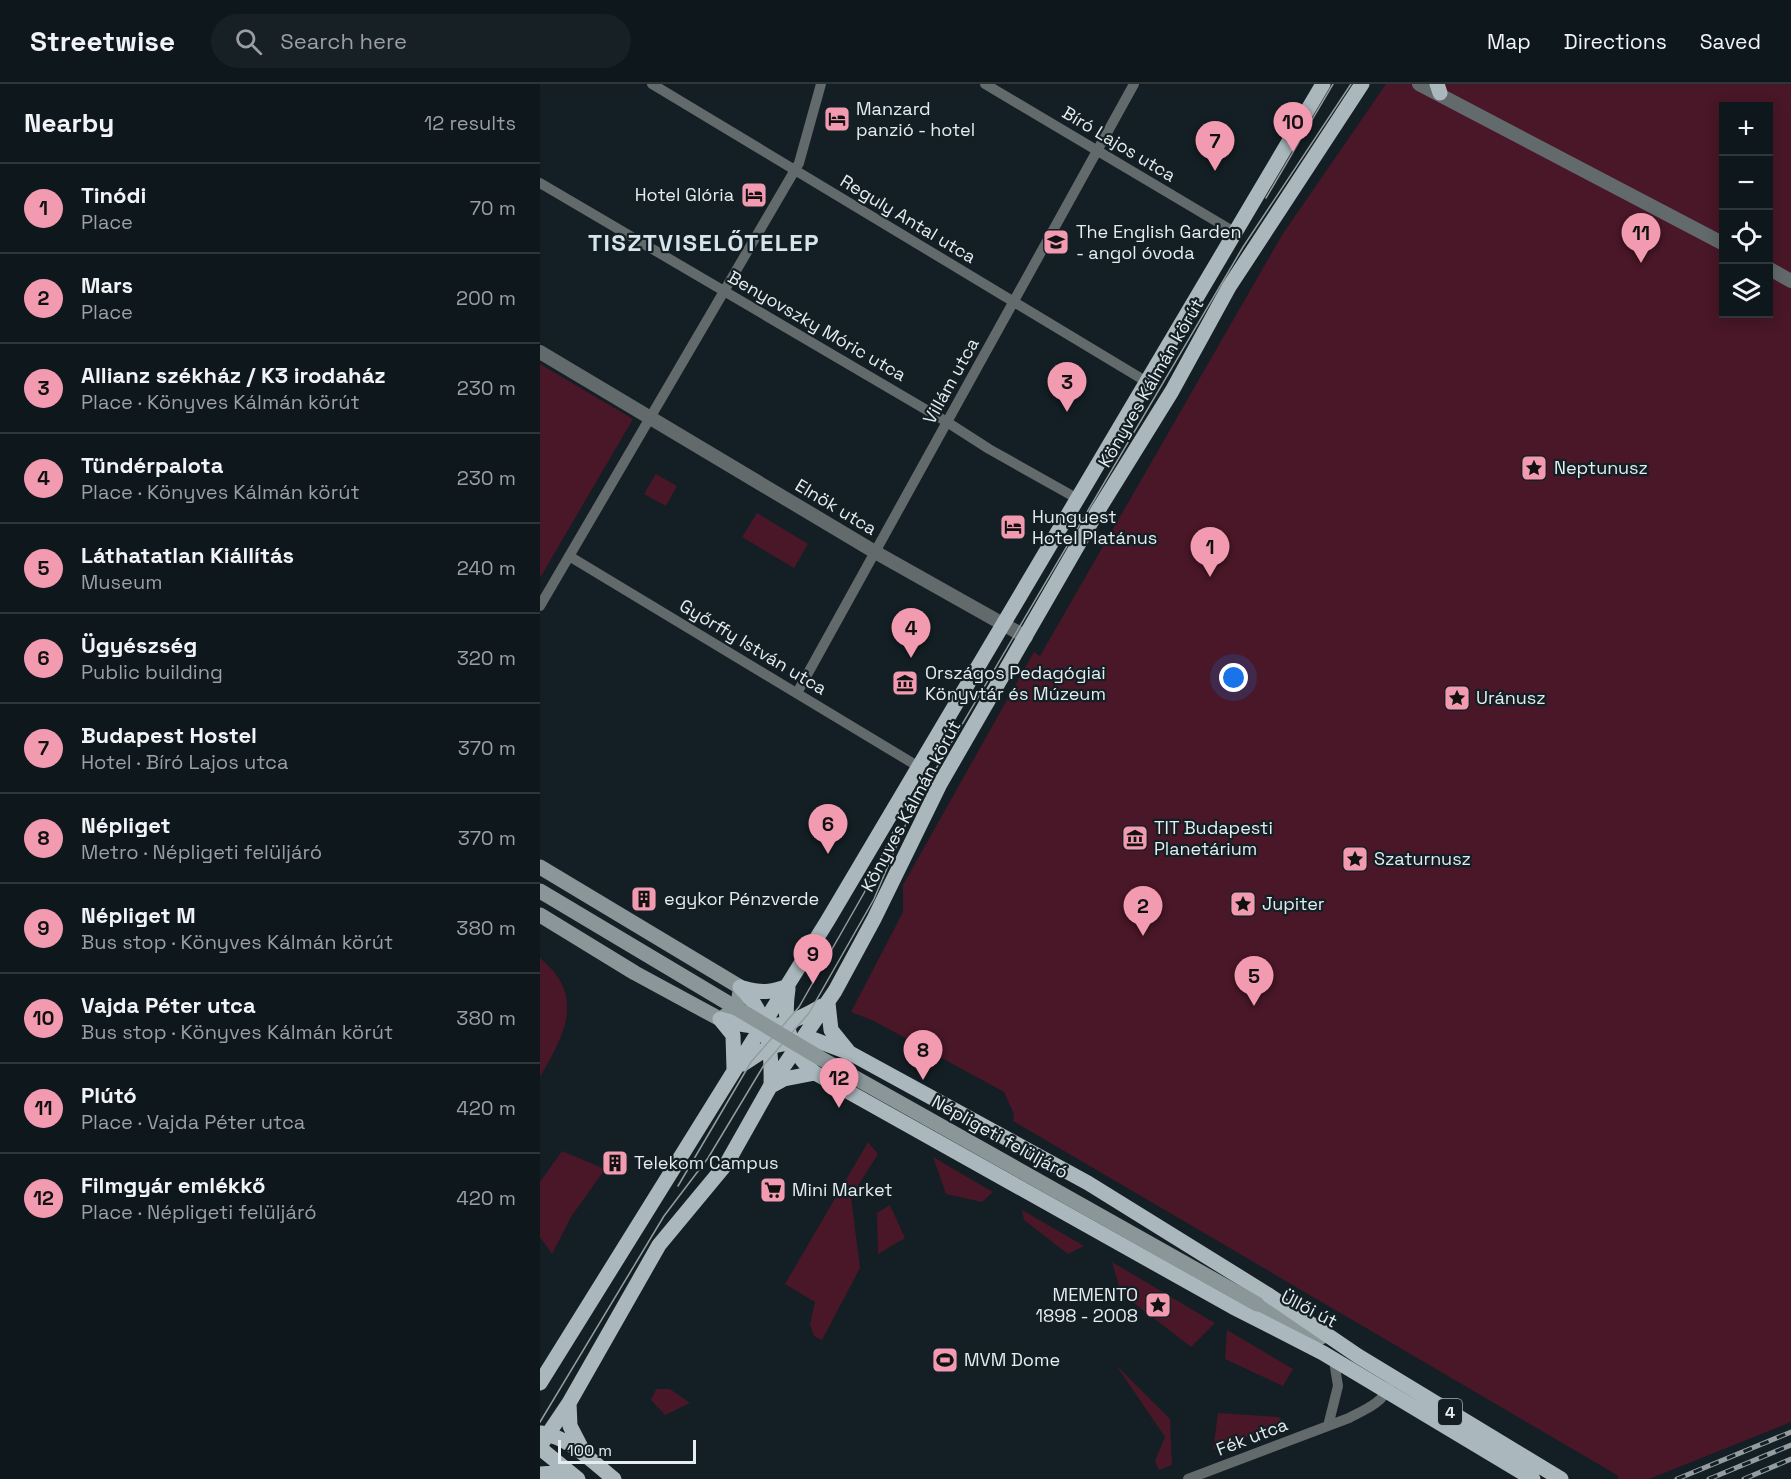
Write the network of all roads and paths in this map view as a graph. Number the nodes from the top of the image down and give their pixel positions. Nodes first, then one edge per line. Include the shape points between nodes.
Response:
1 (652, 84) edge
2 (821, 84) edge
3 (985, 84) edge
4 (1134, 84) edge
5 (1323, 84) edge
6 (1362, 84) edge
7 (1419, 84) edge
8 (1438, 88) edge
9 (1098, 151) junction
10 (795, 171) junction
11 (540, 183) edge
12 (1236, 233) junction
13 (1719, 241) edge
14 (1773, 271) edge
15 (1791, 280) edge
16 (725, 291) junction
17 (1014, 302) junction
18 (540, 352) edge
19 (1147, 382) junction
20 (651, 418) junction
21 (947, 422) junction
22 (1078, 499) junction
23 (874, 552) junction
24 (569, 556) junction
25 (540, 606) edge
26 (1003, 625) junction
27 (1026, 637) junction
28 (797, 693) junction
29 (919, 767) junction
30 (540, 867) edge
31 (540, 891) edge
32 (540, 915) edge
33 (656, 937) junction
34 (636, 973) junction
35 (788, 986) junction
36 (740, 987) junction
37 (828, 1003) junction
38 (720, 1019) junction
39 (788, 1023) junction
40 (763, 1027) junction
41 (795, 1043) junction
42 (769, 1047) junction
43 (850, 1053) junction
44 (879, 1068) junction
45 (734, 1072) junction
46 (815, 1072) junction
47 (771, 1085) junction
48 (912, 1085) junction
49 (861, 1099) junction
50 (891, 1114) junction
51 (1257, 1304) junction
52 (1358, 1356) junction
53 (1329, 1357) junction
54 (1393, 1377) junction
55 (540, 1383) edge
56 (1382, 1391) junction
57 (569, 1404) junction
58 (1328, 1426) junction
59 (542, 1440) edge
60 (586, 1455) junction
61 (540, 1474) edge
62 (571, 1477) edge
63 (614, 1479) edge
64 (1188, 1479) edge
65 (1533, 1479) edge
66 (1562, 1479) edge

1 - 10 street, Reguly Antal utca
2 - 10 street
3 - 9 street, Bíró Lajos utca
4 - 9 street, Villám utca
5 - 12 main road, Könyves Kálmán körút
6 - 27 main road, Könyves Kálmán körút via 1229,286 1172,391
7 - 8 street
8 - 13 street
9 - 12 street, Bíró Lajos utca
9 - 17 street, Villám utca
10 - 16 street
10 - 17 street, Reguly Antal utca
11 - 16 street, Benyovszky Móric utca
12 - 19 main road, Könyves Kálmán körút
14 - 15 street
16 - 20 street
16 - 21 street, Benyovszky Móric utca
17 - 19 street, Reguly Antal utca
17 - 21 street, Villám utca
18 - 20 street, Elnök utca
19 - 22 main road, Könyves Kálmán körút
20 - 23 street, Elnök utca
20 - 24 street
21 - 22 street, Benyovszky Móric utca
21 - 23 street, Villám utca
22 - 26 main road, Könyves Kálmán körút
23 - 26 street, Elnök utca
23 - 28 street, Villám utca
24 - 25 street
24 - 28 street, Győrffy István utca
26 - 27 street, Elnök utca
26 - 29 main road, Könyves Kálmán körút
27 - 37 main road, Könyves Kálmán körút via 940,784
28 - 29 street, Győrffy István utca
29 - 35 main road, Könyves Kálmán körút
30 - 33 main road
31 - 51 main road, Népligeti felüljáró, bridge via 801,1047
32 - 34 main road
33 - 34 main road via 639,942 629,957
33 - 36 main road
34 - 38 main road
35 - 36 main road via 772,993
35 - 39 main road
35 - 40 main road, Könyves Kálmán körút
36 - 38 main road via 737,1006
36 - 40 main road via 756,1002
37 - 39 main road
37 - 41 main road, Könyves Kálmán körút
37 - 43 main road via 831,1030
38 - 40 main road
38 - 45 main road via 733,1035
39 - 40 main road
39 - 41 main road
40 - 42 main road
40 - 45 main road, Könyves Kálmán körút
41 - 42 main road
41 - 43 main road via 816,1038
41 - 46 main road via 801,1061
41 - 47 main road, Könyves Kálmán körút
42 - 45 main road
42 - 47 main road
43 - 44 main road
44 - 48 main road
44 - 49 main road via 864,1074 860,1081
45 - 55 main road, Könyves Kálmán körút
46 - 47 main road via 784,1078
46 - 49 main road
47 - 57 main road, Könyves Kálmán körút via 727,1163 659,1245
48 - 50 main road via 912,1103
48 - 52 main road via 1088,1183 1267,1293
49 - 50 main road
50 - 53 main road
51 - 52 main road, Üllői út
51 - 53 main road, Üllői út
52 - 54 main road, Üllői út / 4
53 - 56 main road, Üllői út / 4
53 - 58 street via 1338,1386
54 - 56 street, Fék utca
54 - 66 main road, Üllői út / 4
56 - 58 street, Fék utca via 1349,1418
56 - 65 main road, Üllői út / 4
57 - 59 main road, Könyves Kálmán körút
57 - 60 main road via 570,1426
58 - 64 street, Fék utca
59 - 60 main road
59 - 62 main road
60 - 63 main road
61 - 62 main road

